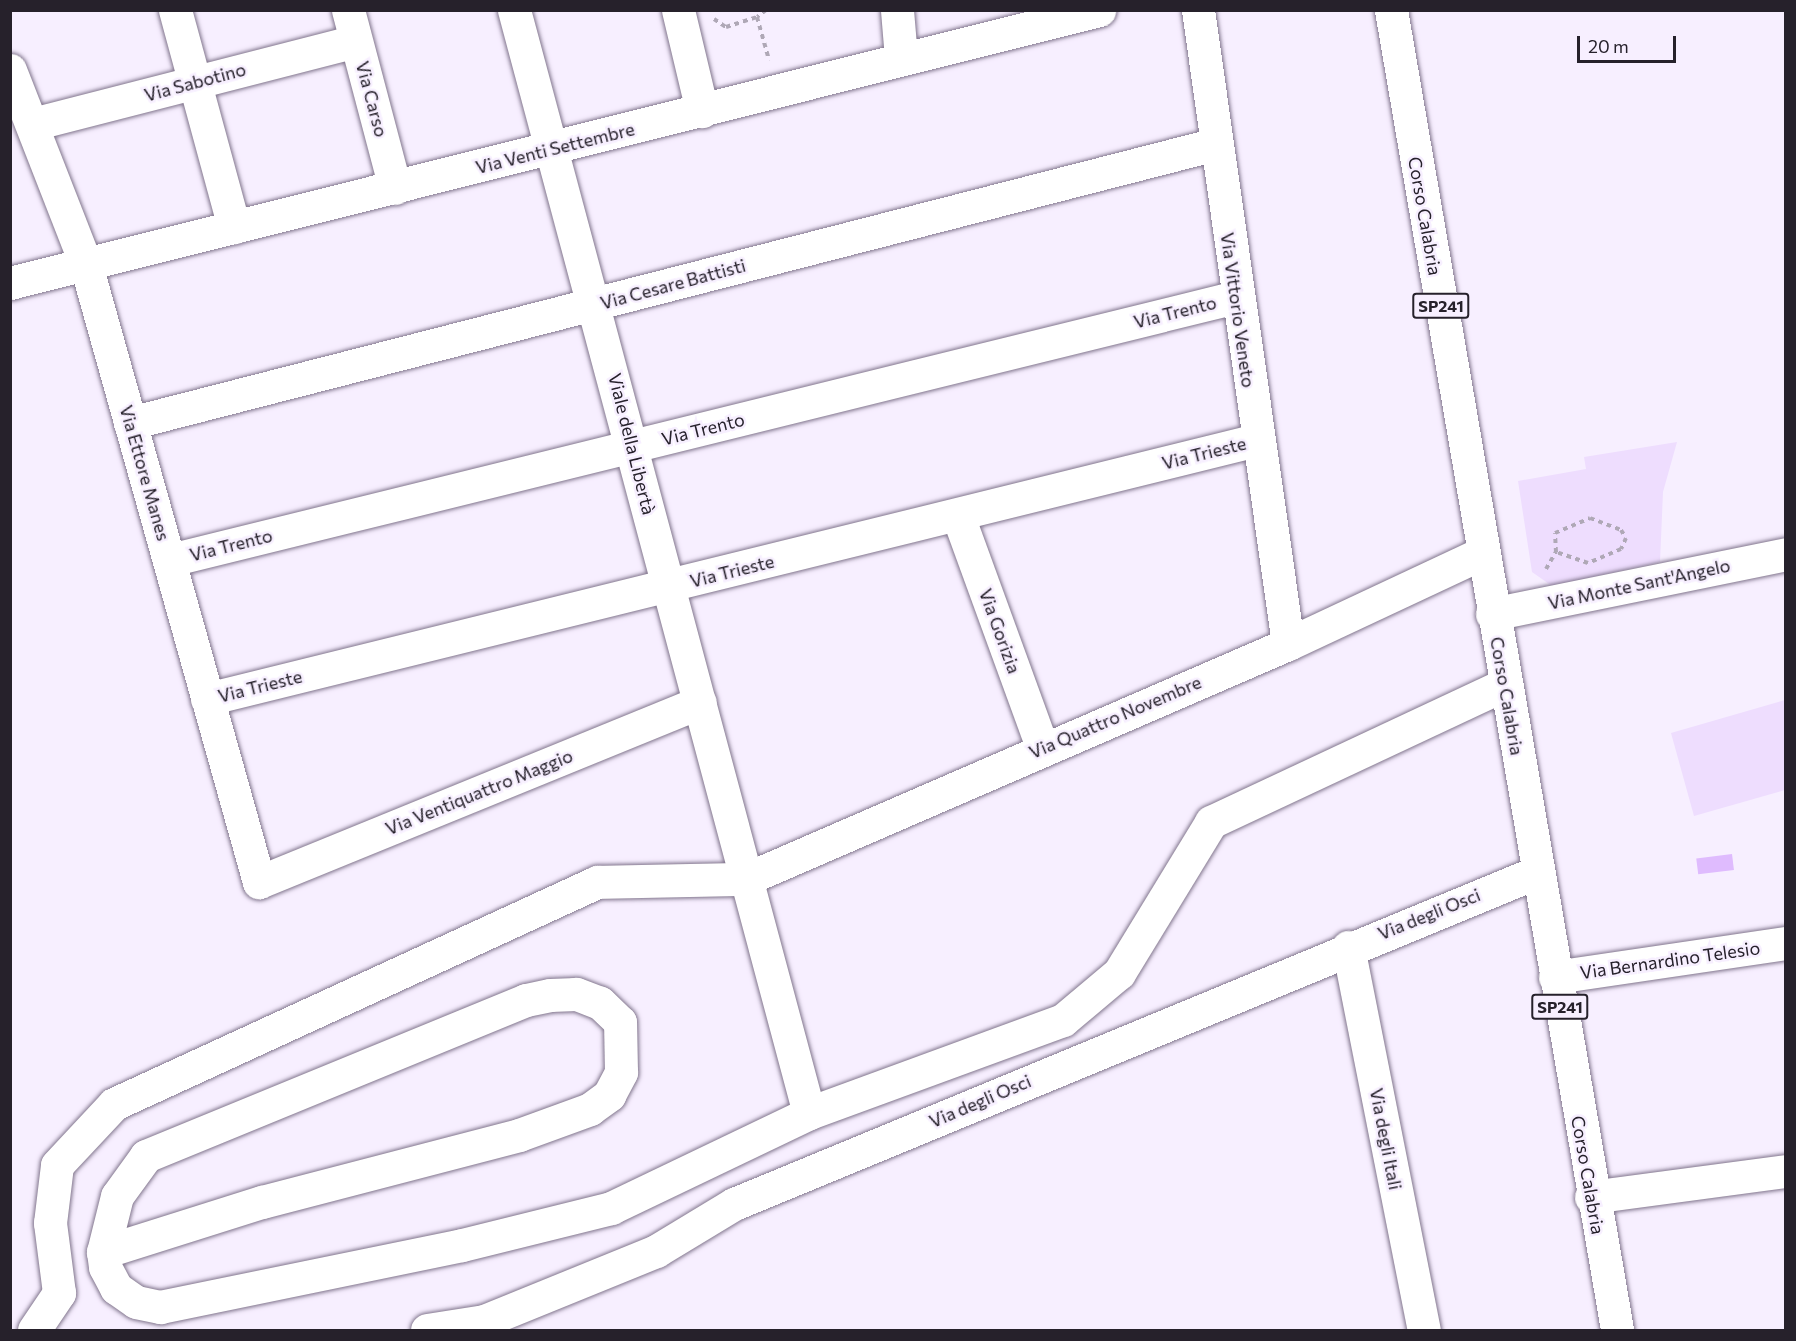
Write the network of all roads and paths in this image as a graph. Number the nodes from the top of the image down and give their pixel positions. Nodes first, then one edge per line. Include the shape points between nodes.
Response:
1 (175, 10) edge
2 (514, 10) edge
3 (678, 10) edge
4 (713, 10) edge
5 (766, 10) edge
6 (897, 10) edge
7 (1099, 10) edge
8 (1198, 10) edge
9 (1391, 10) edge
10 (757, 17) junction
11 (352, 26) edge
12 (901, 58) junction
13 (781, 59) dead end
14 (10, 70) edge
15 (197, 80) junction
16 (702, 111) junction
17 (33, 124) junction
18 (1216, 144) junction
19 (553, 149) junction
20 (396, 188) junction
21 (234, 227) junction
22 (86, 265) junction
23 (10, 283) edge
24 (1236, 297) junction
25 (596, 304) junction
26 (130, 423) junction
27 (1257, 440) junction
28 (632, 447) junction
29 (958, 516) junction
30 (1552, 542) joint
31 (1482, 553) junction
32 (1785, 554) edge
33 (170, 560) junction
34 (668, 587) junction
35 (1492, 614) junction
36 (1288, 644) junction
37 (1505, 684) junction
38 (207, 699) junction
39 (699, 702) junction
40 (1042, 747) junction
41 (1537, 872) junction
42 (747, 879) junction
43 (259, 882) joint
44 (1785, 943) edge
45 (1348, 947) junction
46 (1555, 976) junction
47 (808, 1113) junction
48 (1784, 1179) edge
49 (1591, 1197) junction
50 (103, 1252) junction
51 (34, 1330) edge
52 (427, 1330) edge
53 (1424, 1330) edge
54 (1617, 1330) edge

1 - 15 street
2 - 19 street, Viale della Libertà
3 - 16 street
4 - 10 path via 711,16 726,27
5 - 10 path
6 - 12 street
7 - 12 street, Via Venti Settembre
8 - 18 street, Via Vittorio Veneto
9 - 31 street, Corso Calabria / SP241
10 - 13 path via 770,62
11 - 15 street, Via Sabotino
11 - 20 street, Via Carso
12 - 16 street, Via Venti Settembre
14 - 17 street, Via Ettore Manes
15 - 17 street, Via Sabotino
15 - 21 street
16 - 19 street, Via Venti Settembre
17 - 22 street, Via Ettore Manes
18 - 24 street, Via Vittorio Veneto
18 - 25 street, Via Cesare Battisti
19 - 20 street, Via Venti Settembre
19 - 25 street, Viale della Libertà
20 - 21 street, Via Venti Settembre
21 - 22 street, Via Venti Settembre
22 - 23 street, Via Venti Settembre
22 - 26 street, Via Ettore Manes
24 - 27 street, Via Vittorio Veneto
24 - 28 street, Via Trento
25 - 26 street, Via Cesare Battisti
25 - 28 street, Viale della Libertà
26 - 33 street, Via Ettore Manes
27 - 29 street, Via Trieste
27 - 36 street, Via Vittorio Veneto
28 - 33 street, Via Trento
28 - 34 street, Viale della Libertà
29 - 34 street, Via Trieste
29 - 40 street, Via Gorizia
30 - 30 path via 1566,558 1588,563 1612,556 1626,538 1612,523 1590,518 1565,525
31 - 35 street, Corso Calabria / SP241
31 - 36 street, Via Quattro Novembre
32 - 35 street, Via Monte Sant'Angelo
33 - 38 street, Via Ettore Manes
34 - 38 street, Via Trieste
34 - 39 street, Viale della Libertà
35 - 37 street, Corso Calabria / SP241
36 - 40 street, Via Quattro Novembre
37 - 41 street, Corso Calabria / SP241
37 - 47 street via 1211,822 1119,973 1063,1020
38 - 43 street, Via Ettore Manes
39 - 42 street, Viale della Libertà
39 - 43 street, Via Ventiquattro Maggio
40 - 42 street, Via Quattro Novembre
41 - 45 street, Via degli Osci
41 - 46 street, Corso Calabria / SP241
42 - 47 street, Viale della Libertà
42 - 51 street via 597,882 114,1104 57,1166 50,1223 59,1293
44 - 46 street, Via Bernardino Telesio
45 - 52 street, Via degli Osci via 734,1204 656,1251 484,1321
45 - 53 street, Via degli Itali
46 - 49 street, Corso Calabria / SP241
47 - 50 street via 611,1208 462,1245 160,1307 136,1302 116,1288
48 - 49 street
49 - 54 street, Corso Calabria / SP241
50 - 50 street via 262,1202 519,1135 590,1109 609,1095 621,1072 620,1022 600,1003 576,994 526,1000 146,1156 117,1196

